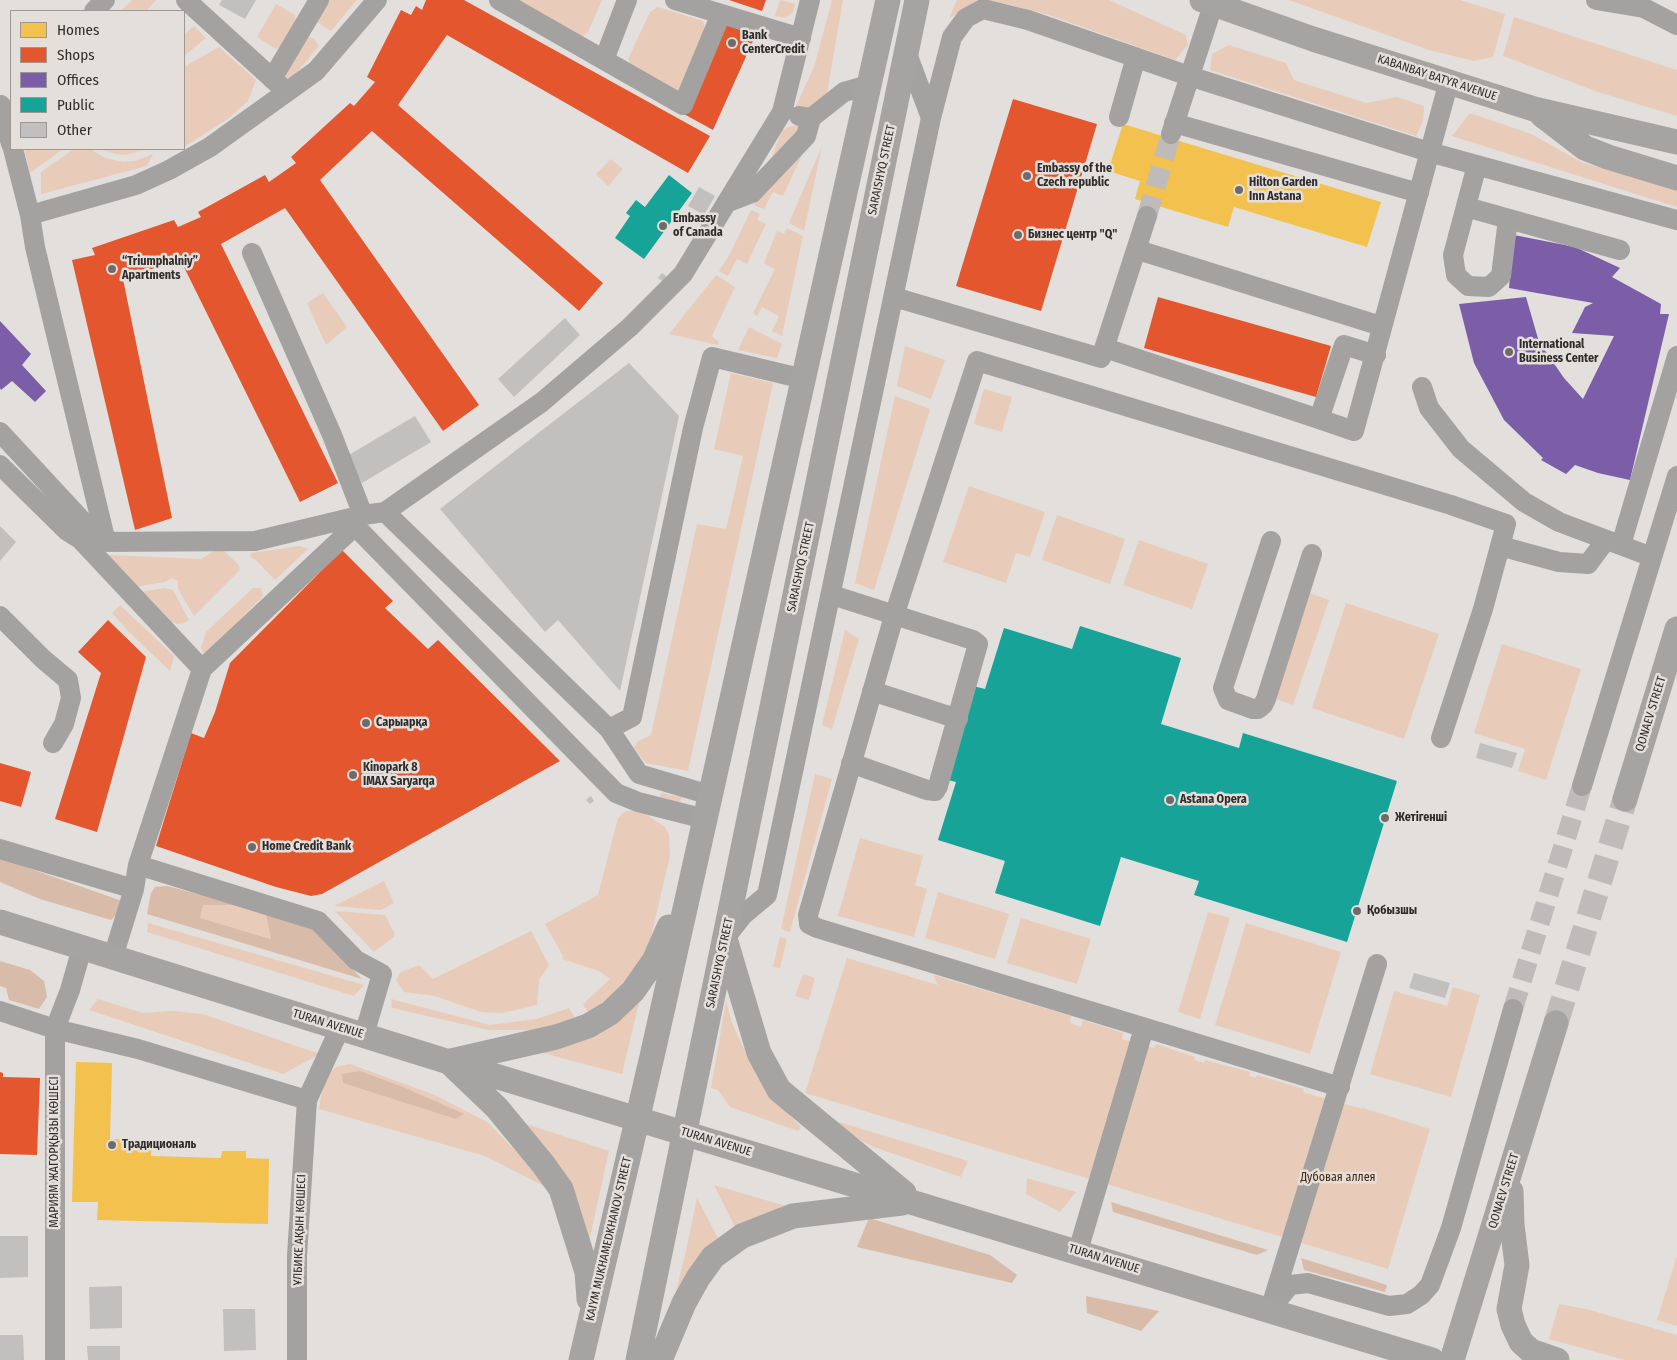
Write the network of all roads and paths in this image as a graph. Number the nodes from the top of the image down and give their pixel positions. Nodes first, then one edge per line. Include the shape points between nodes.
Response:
1 (105, 0) edge
2 (186, 0) edge
3 (319, 0) edge
4 (377, 0) edge
5 (499, 0) edge
6 (627, 0) edge
7 (675, 0) edge
8 (810, 0) edge
9 (888, 0) edge
10 (917, 0) edge
11 (1596, 0) edge
12 (1207, 2) edge
13 (95, 10) edge
14 (720, 14) junction
15 (1677, 25) edge
16 (801, 38) junction
17 (906, 52) junction
18 (1136, 57) junction
19 (604, 60) junction
20 (1189, 76) junction
21 (272, 79) junction
22 (1448, 82) junction
23 (869, 86) junction
24 (287, 92) junction
25 (4, 102) edge
26 (1534, 110) junction
27 (782, 112) junction
28 (1119, 117) dead end
29 (810, 118) junction
30 (931, 118) junction
31 (10, 138) edge
32 (1677, 142) edge
33 (13, 150) edge
34 (1430, 152) junction
35 (1477, 165) junction
36 (1677, 178) edge
37 (1419, 193) junction
38 (726, 203) junction
39 (1466, 207) junction
40 (30, 215) junction
41 (1147, 216) tunnel mouth
42 (1508, 219) junction
43 (1677, 220) edge
44 (1138, 250) junction
45 (1620, 250) dead end
46 (252, 253) dead end
47 (894, 297) junction
48 (1381, 326) junction
49 (1105, 348) junction
50 (1376, 355) junction
51 (1677, 356) edge
52 (804, 379) junction
53 (1422, 387) dead end
54 (1320, 419) junction
55 (0, 432) edge
56 (0, 465) edge
57 (1677, 476) edge
58 (385, 512) junction
59 (362, 515) junction
60 (80, 539) junction
61 (1271, 541) dead end
62 (104, 542) junction
63 (1614, 543) junction
64 (1500, 546) junction
65 (1312, 554) dead end
66 (1652, 557) junction
67 (832, 595) junction
68 (0, 616) edge
69 (894, 616) junction
70 (1677, 629) edge
71 (202, 669) junction
72 (872, 691) junction
73 (958, 719) junction
74 (609, 729) junction
75 (1442, 738) dead end
76 (53, 743) dead end
77 (851, 764) junction
78 (1582, 786) tunnel mouth
79 (1625, 799) tunnel mouth
80 (707, 807) junction
81 (0, 849) edge
82 (138, 865) junction
83 (690, 878) junction
84 (134, 890) junction
85 (0, 922) edge
86 (725, 938) junction
87 (82, 948) junction
88 (113, 957) junction
89 (1377, 964) dead end
90 (1513, 1009) tunnel mouth
91 (0, 1011) edge
92 (1556, 1023) tunnel mouth
93 (340, 1028) junction
94 (1144, 1028) junction
95 (55, 1029) junction
96 (364, 1035) junction
97 (449, 1062) junction
98 (1340, 1087) junction
99 (306, 1100) junction
100 (637, 1119) junction
101 (686, 1133) junction
102 (1511, 1167) junction
103 (914, 1201) junction
104 (1078, 1251) junction
105 (1270, 1309) junction
106 (591, 1318) junction
107 (55, 1360) edge
108 (297, 1360) edge
109 (581, 1360) edge
110 (638, 1360) edge
111 (660, 1360) edge
112 (1432, 1360) edge
113 (1452, 1360) edge
114 (1557, 1360) edge

1 - 13 street
2 - 21 street
3 - 21 street
4 - 24 street via 316,70
5 - 19 street
6 - 19 street
7 - 14 street
8 - 16 street
9 - 23 main road
10 - 17 main road, SARAISHYQ STREET
11 - 15 street via 1644,8
12 - 20 street
12 - 22 main road, KABANBAY BATYR AVENUE
14 - 16 street
14 - 19 street via 683,104
16 - 27 street
17 - 30 street
17 - 86 main road, SARAISHYQ STREET
18 - 20 street
18 - 28 street
18 - 30 street via 1028,20 983,9 966,18 952,37
20 - 34 street
20 - 37 street via 1172,129
21 - 24 street
22 - 26 main road, KABANBAY BATYR AVENUE
22 - 34 street
23 - 29 street via 844,92
23 - 52 main road
24 - 40 street via 210,147 170,170 136,185
25 - 31 street
26 - 32 main road, KABANBAY BATYR AVENUE
26 - 36 main road via 1584,148
27 - 29 street
27 - 38 street
29 - 38 street via 806,136 752,193
30 - 47 street
33 - 40 street
34 - 35 street
34 - 37 street
35 - 39 street
35 - 43 street
37 - 48 street
38 - 58 street via 683,274 630,327 542,402
39 - 42 street
39 - 42 street via 1453,255 1456,275 1468,286 1489,287 1501,276
40 - 62 street
41 - 44 street
42 - 45 street
44 - 48 street
44 - 49 street
46 - 59 street via 332,435
47 - 49 street via 1102,358
47 - 67 street
48 - 50 street
49 - 54 street
50 - 54 street via 1344,345
50 - 54 street via 1354,431
51 - 63 street
52 - 74 street via 712,357 693,428 632,717
52 - 80 main road
53 - 63 street via 1442,427 1490,475 1540,512
55 - 62 street
56 - 60 street via 66,530
57 - 66 street
58 - 59 street
58 - 74 street
59 - 62 street via 255,541
60 - 62 street
60 - 71 street
61 - 65 street via 1223,688 1228,700 1253,709 1263,705 1266,698
63 - 64 street via 1588,564 1559,562
63 - 66 street
64 - 69 street via 1506,524 977,361
64 - 75 street
66 - 78 street
67 - 69 street
67 - 86 street via 767,895 743,915
68 - 76 street via 42,659 68,680 71,698 64,724
69 - 72 street
69 - 73 street via 978,644
70 - 79 main road, QONAEV STREET
71 - 80 street via 355,526 616,793 638,802
71 - 82 street
72 - 73 street
72 - 77 street
73 - 77 street via 935,790
74 - 80 street via 639,774
77 - 94 street via 808,915 809,924
80 - 83 main road
81 - 84 street
82 - 84 street
82 - 96 street via 318,921 356,960 382,974
83 - 97 main road via 654,961 633,991 610,1013 588,1026 556,1037
83 - 100 main road
84 - 88 street
85 - 87 main road, TURAN AVENUE
86 - 101 main road, SARAISHYQ STREET
86 - 103 main road via 755,1040 779,1090
87 - 88 main road, TURAN AVENUE
87 - 95 street, МАРИЯМ ЖАГОРҚЫЗЫ КӨШЕСІ
88 - 93 main road, TURAN AVENUE
89 - 98 street
90 - 105 street via 1451,1228 1430,1285 1422,1295 1407,1304 1388,1306 1308,1283 1290,1285
91 - 95 street
92 - 102 main road, QONAEV STREET
93 - 96 main road, TURAN AVENUE
93 - 99 street
94 - 98 street
94 - 104 street
95 - 99 street via 138,1049
95 - 107 street, МАРИЯМ ЖАГОРҚЫЗЫ КӨШЕСІ
96 - 97 main road, TURAN AVENUE
97 - 100 main road, TURAN AVENUE
97 - 106 main road via 497,1108 561,1189 587,1272
98 - 105 street
99 - 108 street, ҰЛБИКЕ АҚЫН КӨШЕСІ via 297,1256
100 - 101 main road, TURAN AVENUE
100 - 106 main road, KAIYM MUKHAMEDKHANOV STREET
101 - 103 main road, TURAN AVENUE
101 - 110 main road
102 - 113 main road, QONAEV STREET
102 - 114 main road via 1512,1225 1517,1265 1509,1309 1521,1342 1531,1351
103 - 104 main road, TURAN AVENUE
103 - 111 main road via 793,1216 742,1236 713,1257 698,1278
104 - 105 main road, TURAN AVENUE
105 - 112 main road, TURAN AVENUE
106 - 109 main road, KAIYM MUKHAMEDKHANOV STREET

